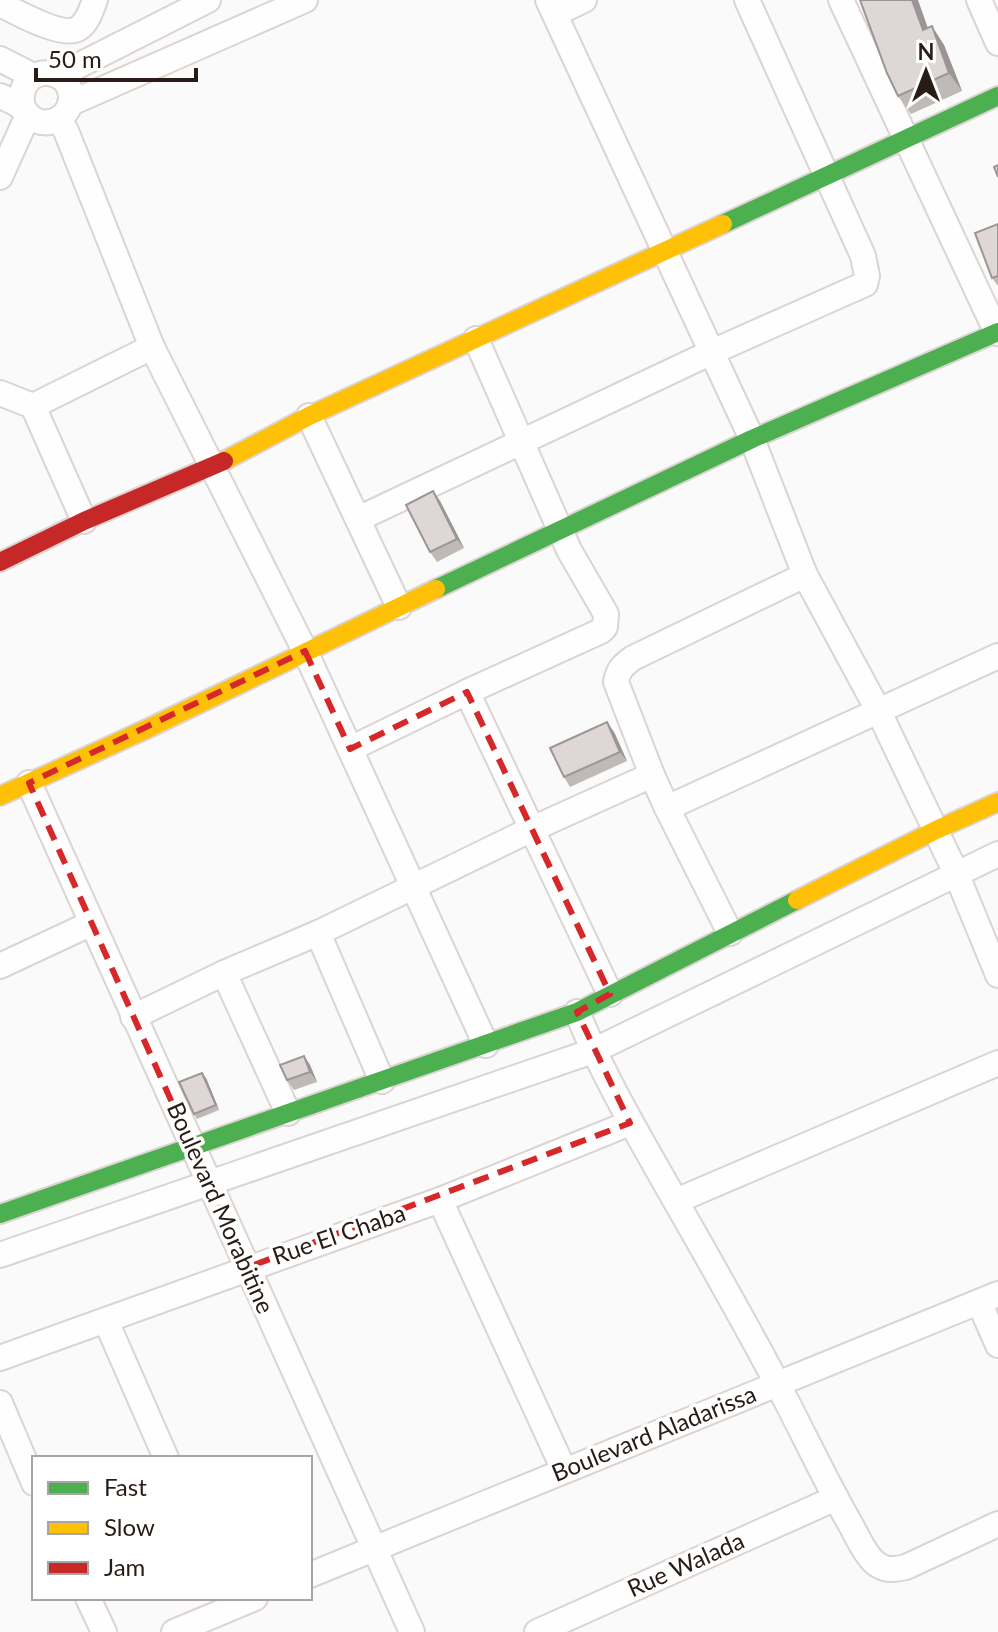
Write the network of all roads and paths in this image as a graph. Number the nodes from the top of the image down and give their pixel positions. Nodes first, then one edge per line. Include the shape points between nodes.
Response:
1 (95, 0) edge
2 (208, 0) edge
3 (305, 0) edge
4 (584, 0) edge
5 (747, 0) edge
6 (841, 0) edge
7 (979, 0) edge
8 (0, 4) edge
9 (179, 6) edge
10 (551, 7) edge
11 (998, 43) edge
12 (0, 59) edge
13 (33, 76) junction
14 (58, 76) junction
15 (0, 96) edge
16 (998, 96) edge
17 (65, 111) junction
18 (25, 112) junction
19 (905, 139) junction
20 (828, 175) junction
21 (0, 177) edge
22 (665, 251) junction
23 (998, 333) edge
24 (476, 339) junction
25 (152, 347) junction
26 (712, 352) junction
27 (0, 393) edge
28 (33, 406) junction
29 (309, 416) junction
30 (752, 439) junction
31 (521, 442) junction
32 (212, 467) junction
33 (358, 519) junction
34 (84, 521) junction
35 (560, 530) junction
36 (0, 562) edge
37 (805, 575) junction
38 (399, 607) junction
39 (305, 651) junction
40 (998, 656) edge
41 (467, 692) junction
42 (878, 710) junction
43 (350, 749) junction
44 (652, 775) junction
45 (29, 783) junction
46 (0, 796) edge
47 (998, 802) edge
48 (667, 808) junction
49 (532, 829) junction
50 (936, 830) junction
51 (998, 854) edge
52 (956, 873) junction
53 (414, 886) junction
54 (92, 923) junction
55 (318, 933) junction
56 (730, 933) junction
57 (0, 966) edge
58 (224, 973) junction
59 (998, 975) edge
60 (610, 994) junction
61 (577, 1012) junction
62 (133, 1017) junction
63 (486, 1045) junction
64 (593, 1051) junction
65 (998, 1063) edge
66 (382, 1081) junction
67 (288, 1113) junction
68 (630, 1123) junction
69 (193, 1147) junction
70 (209, 1184) junction
71 (440, 1200) junction
72 (676, 1201) junction
73 (3, 1207) edge
74 (0, 1255) edge
75 (246, 1268) junction
76 (989, 1298) edge
77 (106, 1321) junction
78 (998, 1345) edge
79 (0, 1358) edge
80 (778, 1385) junction
81 (0, 1403) edge
82 (165, 1456) edge
83 (564, 1470) junction
84 (32, 1478) edge
85 (836, 1498) junction
86 (998, 1524) edge
87 (374, 1548) junction
88 (312, 1574) edge
89 (89, 1600) edge
90 (240, 1601) edge
91 (104, 1632) edge
92 (174, 1632) edge
93 (412, 1632) edge
94 (537, 1632) edge

1 - 8 street via 84,23 70,31
2 - 9 street
3 - 17 street
4 - 10 street
5 - 20 street
6 - 19 street
7 - 11 street
9 - 14 street
10 - 22 street
12 - 13 street
13 - 14 street
13 - 18 street via 22,90
14 - 17 street via 69,87
15 - 18 street
16 - 19 street
17 - 18 street via 46,123
17 - 25 street via 66,131
18 - 21 street
19 - 20 street
19 - 23 street
20 - 22 street
20 - 26 street via 863,256 865,284
22 - 24 street
22 - 26 street
23 - 30 street
24 - 29 street
24 - 31 street
25 - 28 street
25 - 32 street
26 - 30 street
26 - 31 street
27 - 28 street
28 - 34 street
29 - 32 street
29 - 33 street
30 - 35 street
30 - 37 street
31 - 33 street
31 - 35 street
32 - 34 street
32 - 39 street
33 - 38 street
34 - 36 street
35 - 38 street
35 - 41 street via 606,614 605,627
37 - 42 street
37 - 44 street via 620,669 616,682
38 - 39 street
39 - 43 street
39 - 45 street
40 - 42 street
41 - 43 street
41 - 49 street
42 - 48 street
42 - 50 street
43 - 53 street
44 - 48 street
44 - 49 street
45 - 46 street
45 - 54 street, Boulevard Morabitine
47 - 50 street
48 - 56 street
49 - 53 street
49 - 60 street
50 - 52 street
50 - 56 street
51 - 52 street
52 - 59 street
52 - 64 street
53 - 55 street
53 - 63 street
54 - 57 street
54 - 62 street, Boulevard Morabitine
55 - 58 street
55 - 66 street
56 - 60 street
58 - 62 street
58 - 67 street
60 - 61 street
61 - 63 street
61 - 64 street
62 - 69 street, Boulevard Morabitine
63 - 66 street
64 - 68 street
64 - 70 street
65 - 72 street
66 - 67 street
67 - 69 street
68 - 71 street, Rue El Chaba
68 - 72 street
69 - 70 street, Boulevard Morabitine
69 - 73 street
70 - 74 street
70 - 75 street, Boulevard Morabitine
71 - 75 street, Rue El Chaba
71 - 83 street
72 - 80 street
75 - 77 street, Rue El Chaba
75 - 87 street, Boulevard Morabitine
76 - 78 street
76 - 80 street, Boulevard Aladarissa
77 - 79 street, Rue El Chaba
77 - 82 street
80 - 83 street, Boulevard Aladarissa
80 - 85 street
81 - 84 street
83 - 87 street, Boulevard Aladarissa
85 - 86 street via 870,1558 892,1570
85 - 94 street, Rue Walada
87 - 88 street, Boulevard Aladarissa
87 - 93 street, Boulevard Morabitine
89 - 91 street
90 - 92 street

